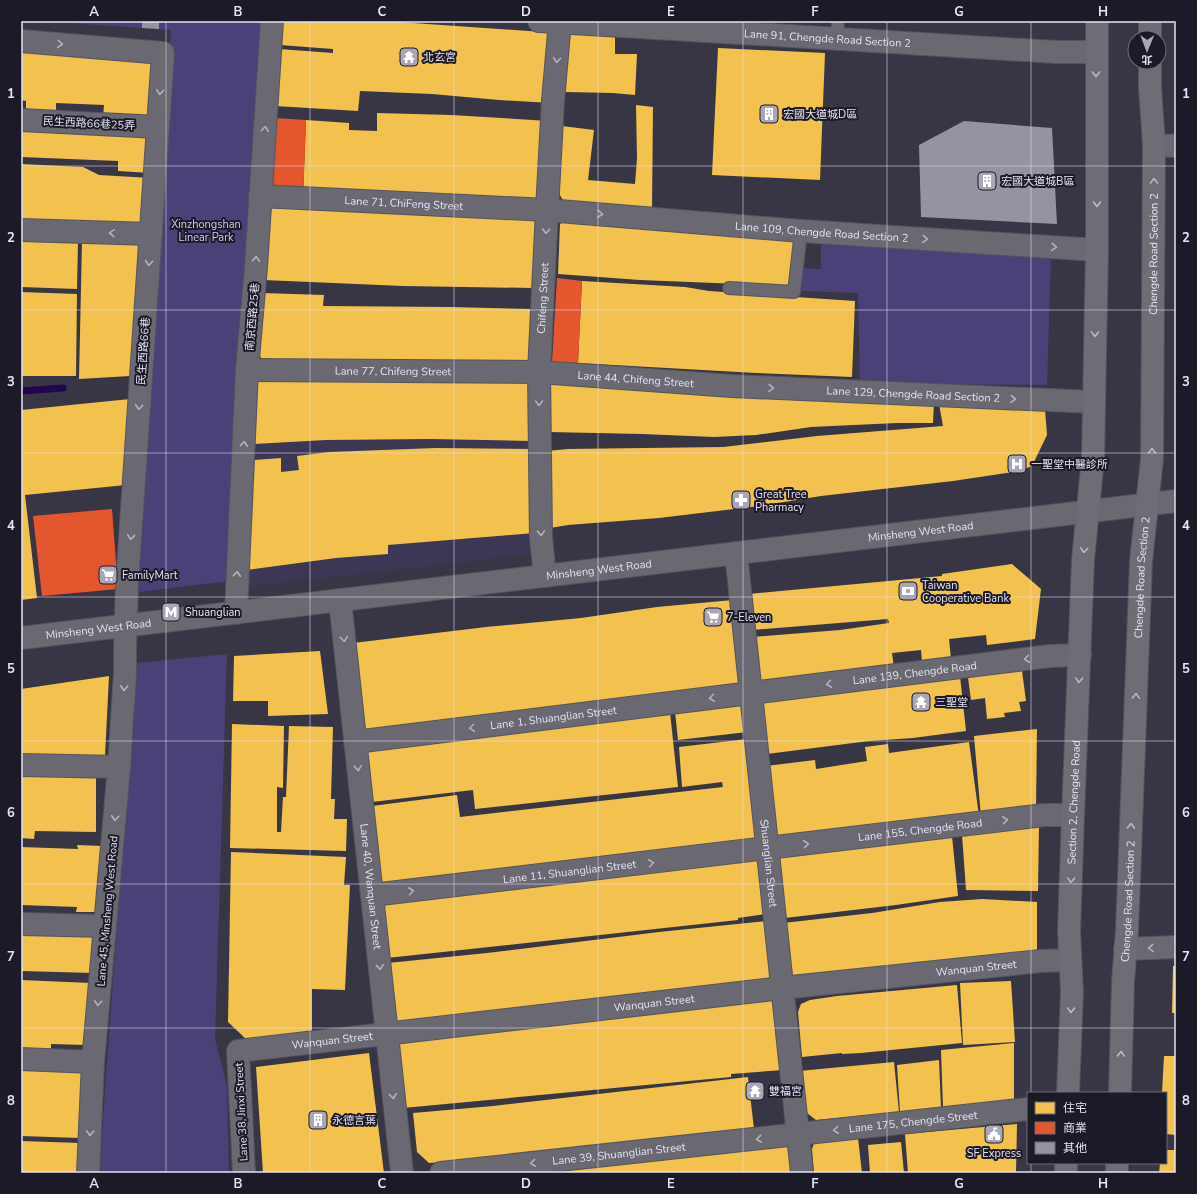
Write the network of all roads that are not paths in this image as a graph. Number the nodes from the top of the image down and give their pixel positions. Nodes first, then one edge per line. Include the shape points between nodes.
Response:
1 (272, 21) edge
2 (553, 21) edge
3 (1097, 21) edge
4 (838, 30) edge
5 (21, 41) edge
6 (1096, 52) junction
7 (1150, 70) edge
8 (21, 120) edge
9 (158, 127) junction
10 (1154, 145) junction
11 (1176, 146) edge
12 (260, 196) junction
13 (547, 210) junction
14 (21, 230) edge
15 (801, 231) junction
16 (151, 234) junction
17 (1097, 250) junction
18 (729, 288) dead end
19 (247, 370) junction
20 (539, 372) junction
21 (732, 386) joint
22 (1094, 402) junction
23 (1176, 501) edge
24 (1147, 504) junction
25 (1088, 511) junction
26 (736, 553) junction
27 (545, 576) junction
28 (340, 600) junction
29 (236, 613) junction
30 (126, 626) junction
31 (21, 638) edge
32 (125, 649) joint
33 (1080, 656) junction
34 (751, 694) junction
35 (356, 742) junction
36 (21, 765) edge
37 (119, 768) junction
38 (1073, 815) junction
39 (768, 849) junction
40 (372, 895) junction
41 (21, 924) edge
42 (105, 926) junction
43 (1176, 947) edge
44 (1126, 949) junction
45 (1070, 960) junction
46 (782, 988) junction
47 (387, 1034) junction
48 (238, 1051) joint
49 (21, 1059) edge
50 (93, 1062) junction
51 (1068, 1092) edge
52 (1120, 1092) edge
53 (1027, 1109) edge
54 (798, 1134) junction
55 (88, 1173) edge
56 (244, 1173) edge
57 (402, 1173) edge
58 (441, 1173) edge
59 (802, 1173) edge

12 -> 1 street, 南京西路25巷
2 - 4 street, Lane 91, Chengde Road Section 2
2 -> 13 street, Chifeng Street via 553,101
3 - 6 main road
4 - 6 street, Lane 91, Chengde Road Section 2 via 1050,51
5 -> 9 street, 民生西路66巷 via 163,53
6 -> 17 main road
7 - 10 main road, Chengde Road Section 2
8 - 9 street, 民生西路66巷25弄
9 - 16 street, 民生西路66巷
10 - 11 street
24 -> 10 main road, Chengde Road Section 2 via 1152,459
12 - 13 street, Lane 71, ChiFeng Street
19 -> 12 street, 南京西路25巷
13 -> 15 street, Lane 109, Chengde Road Section 2
13 -> 20 street, Chifeng Street
16 -> 14 street
15 -> 17 street, Lane 109, Chengde Road Section 2
15 - 18 lane via 794,292
16 -> 30 street, 民生西路66巷
17 -> 22 main road
19 - 20 street, Lane 77, Chifeng Street
29 -> 19 street, 南京西路25巷
20 - 21 street, Lane 44, Chifeng Street
20 -> 27 street, Chifeng Street via 541,538
21 -> 22 street, Lane 129, Chengde Road Section 2
22 - 25 main road via 1093,458
23 - 24 street, Minsheng West Road
24 - 25 street, Minsheng West Road
44 -> 24 main road, Chengde Road Section 2 via 1141,561
25 - 26 street, Minsheng West Road
25 -> 33 main road, Section 2, Chengde Road via 1083,560
26 - 27 street, Minsheng West Road
26 - 34 street, Shuanglian Street
27 - 28 street, Minsheng West Road
28 - 29 street, Minsheng West Road
28 -> 35 street, Lane 40, Wanquan Street
29 - 30 street, Minsheng West Road
30 - 31 street, Minsheng West Road
30 - 32 street, 民生西路66巷
32 -> 37 street, Lane 45, Minsheng West Road
33 -> 34 street, Lane 139, Chengde Road via 1050,656
33 -> 38 main road, Section 2, Chengde Road
34 -> 35 street, Lane 1, Shuanglian Street
34 - 39 street, Shuanglian Street
35 -> 40 street, Lane 40, Wanquan Street
36 - 37 street
37 -> 42 street, Lane 45, Minsheng West Road
39 -> 38 street, Lane 155, Chengde Road via 1044,815
38 -> 45 main road, Section 2, Chengde Road
40 -> 39 street, Lane 11, Shuanglian Street
39 - 46 street, Shuanglian Street
40 -> 47 street, Lane 40, Wanquan Street
41 - 42 street
42 -> 50 street, Lane 45, Minsheng West Road
43 -> 44 street
52 -> 44 main road, Chengde Road Section 2
45 - 46 street, Wanquan Street
45 -> 51 main road, Section 2, Chengde Road via 1072,992
46 - 47 street, Wanquan Street
46 - 54 street, Shuanglian Street
47 - 48 street, Wanquan Street
47 -> 57 street, Lane 40, Wanquan Street
48 - 56 street, Lane 38, Jinxi Street
49 - 50 street
50 -> 55 street, Lane 45, Minsheng West Road
53 -> 54 street, Lane 175, Chengde Street
54 -> 58 street, Lane 39, Shuanglian Street
54 - 59 street, Shuanglian Street

